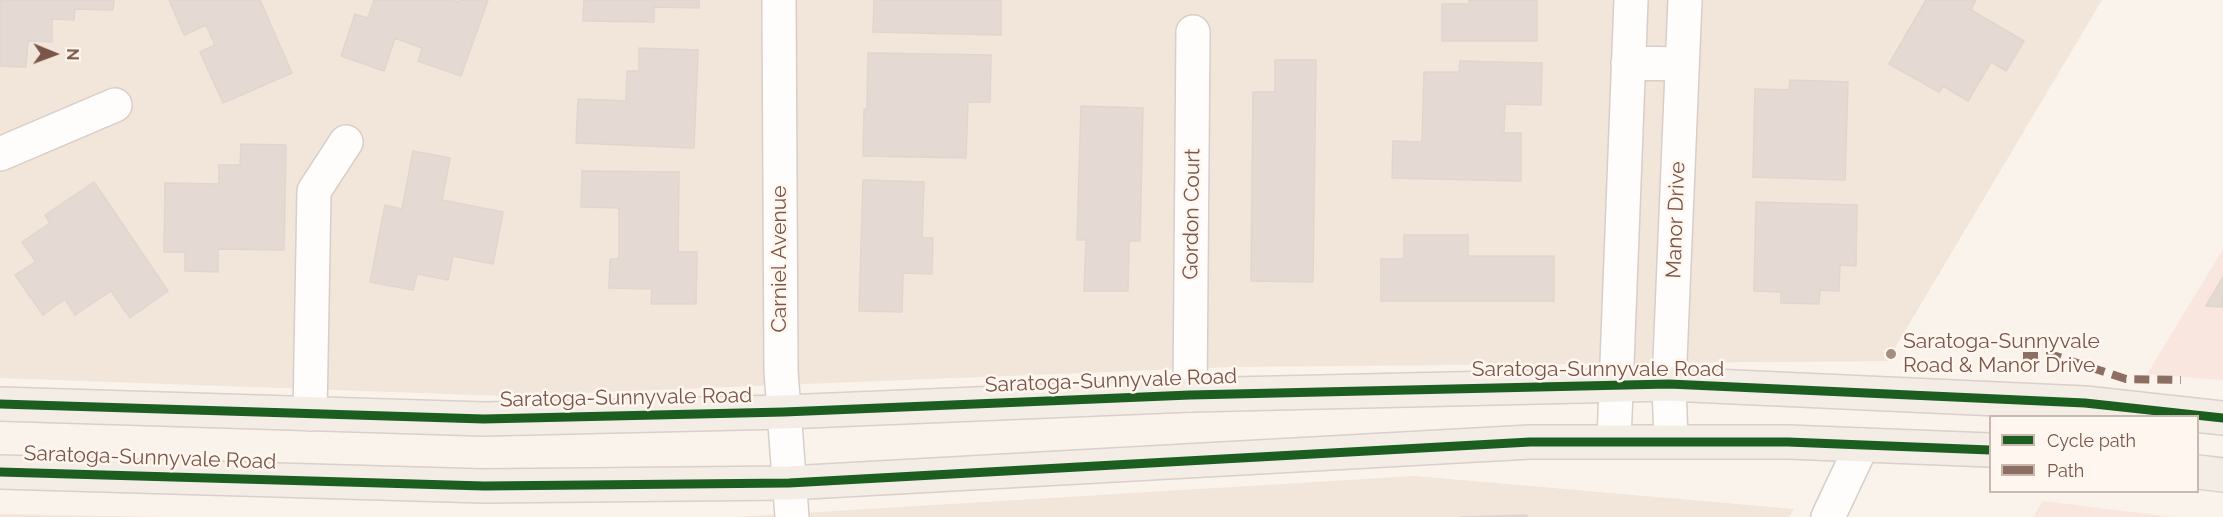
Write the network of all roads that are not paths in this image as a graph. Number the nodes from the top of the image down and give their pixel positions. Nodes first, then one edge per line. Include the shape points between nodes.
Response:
1 (779, 0) edge
2 (1631, 0) edge
3 (1685, 0) edge
4 (1193, 32) dead end
5 (1628, 63) junction
6 (1682, 64) junction
7 (115, 105) dead end
8 (346, 142) dead end
9 (0, 154) edge
10 (1670, 384) junction
11 (1616, 385) junction
12 (1190, 395) junction
13 (0, 404) edge
14 (784, 412) junction
15 (310, 414) junction
16 (2195, 415) edge
17 (2199, 415) edge
18 (2223, 418) edge
19 (1614, 441) junction
20 (1671, 441) junction
21 (1862, 445) junction
22 (1989, 450) edge
23 (0, 472) edge
24 (2199, 472) edge
25 (2223, 475) edge
26 (789, 483) junction
27 (792, 517) edge
28 (1828, 517) edge

1 - 14 street, Carniel Avenue
2 - 5 street
3 - 6 street, Manor Drive
4 - 12 street, Gordon Court
5 - 6 street
5 - 11 street
6 - 10 street, Manor Drive
7 - 9 street
8 - 15 street via 314,191
10 - 11 main road, Saratoga-Sunnyvale Road
10 - 16 main road, Saratoga-Sunnyvale Road via 2085,403
10 - 20 street, Manor Drive
11 - 12 main road, Saratoga-Sunnyvale Road
11 - 19 street
12 - 14 main road, Saratoga-Sunnyvale Road
13 - 15 main road, Saratoga-Sunnyvale Road
14 - 15 main road, Saratoga-Sunnyvale Road via 484,419
14 - 26 street, Carniel Avenue
17 - 18 main road, Saratoga-Sunnyvale Road
19 - 20 main road, Saratoga-Sunnyvale Road
19 - 26 main road, Saratoga-Sunnyvale Road via 1530,442
20 - 21 main road, Saratoga-Sunnyvale Road
21 - 22 main road, Saratoga-Sunnyvale Road
21 - 28 street
23 - 26 main road, Saratoga-Sunnyvale Road via 484,486
24 - 25 main road
26 - 27 street, Carniel Avenue

